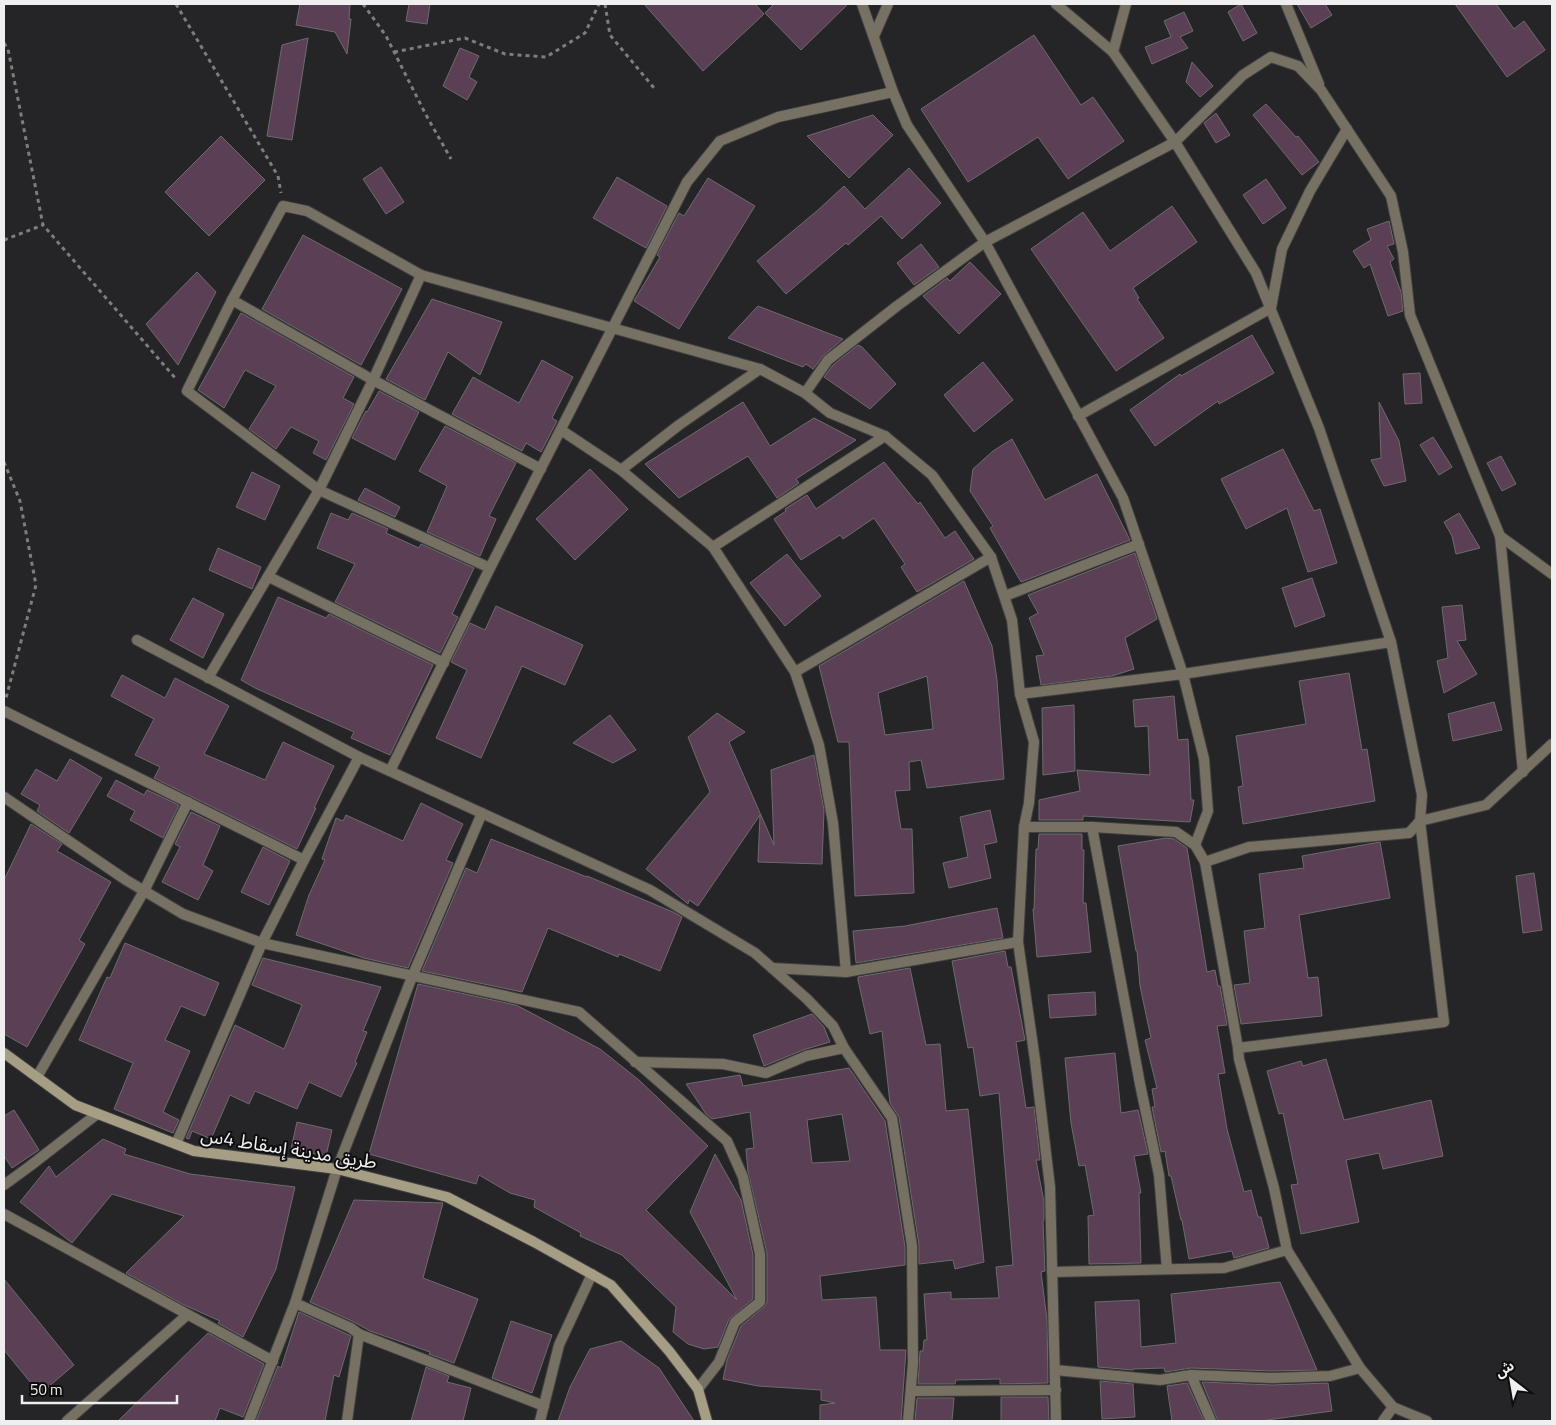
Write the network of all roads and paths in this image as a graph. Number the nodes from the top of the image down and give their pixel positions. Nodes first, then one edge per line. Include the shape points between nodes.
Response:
1 (176, 4) edge
2 (363, 4) edge
3 (600, 4) edge
4 (604, 4) edge
5 (862, 4) edge
6 (888, 4) edge
7 (1056, 4) edge
8 (1126, 4) edge
9 (1286, 4) edge
10 (874, 36) junction
11 (4, 43) edge
12 (394, 52) junction
13 (1112, 52) junction
14 (654, 88) dead end
15 (1321, 90) junction
16 (893, 92) junction
17 (1347, 129) junction
18 (1175, 142) junction
19 (451, 159) dead end
20 (283, 206) junction
21 (44, 224) junction
22 (4, 240) edge
23 (984, 242) junction
24 (421, 275) junction
25 (232, 300) junction
26 (1271, 308) junction
27 (612, 329) junction
28 (760, 369) junction
29 (373, 380) junction
30 (186, 391) junction
31 (805, 393) junction
32 (1078, 416) junction
33 (561, 430) junction
34 (885, 436) junction
35 (4, 462) edge
36 (541, 469) junction
37 (621, 470) junction
38 (319, 490) junction
39 (1500, 536) junction
40 (1139, 544) junction
41 (713, 547) junction
42 (991, 557) junction
43 (490, 568) junction
44 (1552, 574) edge
45 (269, 577) junction
46 (1005, 596) junction
47 (137, 640) dead end
48 (1392, 642) junction
49 (444, 663) junction
50 (795, 672) junction
51 (1183, 674) junction
52 (208, 678) junction
53 (1020, 694) junction
54 (4, 706) edge
55 (4, 711) edge
56 (1552, 744) edge
57 (359, 757) junction
58 (390, 771) junction
59 (1523, 772) junction
60 (4, 798) edge
61 (188, 802) junction
62 (482, 813) junction
63 (1420, 821) junction
64 (1092, 826) junction
65 (1024, 827) junction
66 (1195, 845) junction
67 (304, 860) junction
68 (1205, 862) junction
69 (144, 890) junction
70 (1018, 942) junction
71 (262, 943) junction
72 (772, 968) junction
73 (846, 972) junction
74 (412, 977) junction
75 (844, 1048) junction
76 (1238, 1048) junction
77 (4, 1053) edge
78 (636, 1062) junction
79 (37, 1077) junction
80 (97, 1114) junction
81 (176, 1144) junction
82 (337, 1169) junction
83 (4, 1185) edge
84 (4, 1214) edge
85 (1287, 1250) junction
86 (1167, 1269) junction
87 (1052, 1272) junction
88 (592, 1274) junction
89 (295, 1303) junction
90 (187, 1315) junction
91 (359, 1334) junction
92 (273, 1361) junction
93 (1360, 1368) junction
94 (1055, 1370) junction
95 (1191, 1375) junction
96 (698, 1389) junction
97 (1056, 1390) junction
98 (911, 1391) junction
99 (544, 1406) junction
100 (1393, 1407) junction
101 (68, 1421) edge
102 (249, 1421) edge
103 (347, 1421) edge
104 (540, 1421) edge
105 (707, 1421) edge
106 (908, 1421) edge
107 (1056, 1421) edge
108 (1212, 1421) edge
109 (1383, 1421) edge
110 (1427, 1421) edge

1 - 20 path via 278,176
2 - 12 path
3 - 12 path via 585,33 546,57 505,54 465,38
4 - 14 path via 610,36
5 - 10 street
6 - 10 street
7 - 13 street
8 - 13 street
9 - 15 street
10 - 16 street
11 - 21 path via 8,49
12 - 19 path
13 - 18 street
15 - 17 street
15 - 18 street via 1298,66 1271,57 1243,76
16 - 23 street via 907,125
16 - 27 street via 778,117 720,140 688,182
17 - 26 street via 1310,191 1282,249
17 - 39 street via 1391,196 1403,252 1410,315
18 - 23 street
18 - 26 street via 1256,273
20 - 24 street via 307,211
20 - 25 street
21 - 22 path
21 - 30 path
23 - 31 street via 828,360
23 - 32 street
24 - 27 street
24 - 29 street
25 - 29 street
25 - 30 street
26 - 32 street
26 - 48 street via 1319,428
27 - 28 street
27 - 33 street
28 - 31 street
28 - 37 street
29 - 36 street
29 - 38 street
30 - 38 street
31 - 34 street via 830,413
32 - 40 street via 1123,498
33 - 36 street
33 - 37 street
34 - 41 street
34 - 42 street via 932,475
35 - 54 path via 20,500 36,585
36 - 43 street
37 - 41 street
38 - 43 street
38 - 45 street
39 - 44 street
39 - 59 street
40 - 46 street
40 - 51 street
41 - 50 street
42 - 46 street
42 - 50 street
43 - 49 street
45 - 49 street
45 - 52 street
46 - 53 street via 1012,620
47 - 52 street
48 - 51 street
48 - 63 street via 1422,795
49 - 58 street
50 - 73 street via 819,745 833,823
51 - 53 street
51 - 66 street via 1204,759 1208,802 1208,811
52 - 57 street
53 - 65 street via 1034,742
55 - 61 street
56 - 59 street
57 - 58 street
57 - 67 street
58 - 62 street
59 - 63 street via 1486,805
60 - 69 street
61 - 67 street
61 - 69 street
62 - 72 street via 650,890 756,953
62 - 74 street
63 - 68 street via 1408,834 1249,847
63 - 76 street via 1444,1022
64 - 65 street
64 - 66 street via 1176,832
64 - 86 street via 1159,1175
65 - 70 street
66 - 68 street
67 - 71 street
68 - 76 street
69 - 71 street via 183,914
69 - 79 street
70 - 73 street
70 - 87 street via 1050,1187
71 - 74 street
71 - 81 street
72 - 73 street
72 - 75 street via 833,1026
74 - 78 street via 579,1012
74 - 82 street
75 - 78 street via 806,1056 766,1072 722,1064
75 - 98 street via 892,1118 912,1246 914,1364
76 - 85 street
77 - 79 street, طريق مدينة إسقاط 4س
78 - 96 street via 727,1141 743,1177 760,1254 760,1302 735,1322 719,1362
79 - 80 street, طريق مدينة إسقاط 4س via 75,1105
80 - 81 street, طريق مدينة إسقاط 4س
80 - 83 street
81 - 82 street, طريق مدينة إسقاط 4س via 194,1151
82 - 88 street, طريق مدينة إسقاط 4س via 447,1197
82 - 89 street
84 - 90 street
85 - 86 street via 1224,1268
85 - 93 street
86 - 87 street
87 - 94 street
88 - 96 street, طريق مدينة إسقاط 4س via 610,1285
88 - 99 street via 560,1345
89 - 91 street
89 - 92 street
90 - 92 street
90 - 101 street
91 - 99 street
91 - 103 street
92 - 102 street
93 - 95 street via 1330,1376 1310,1377
93 - 100 street
94 - 95 street via 1160,1380
94 - 97 street
95 - 108 street
96 - 105 street, طريق مدينة إسقاط 4س
97 - 98 street
97 - 107 street
98 - 106 street
99 - 104 street
100 - 109 street
100 - 110 street

